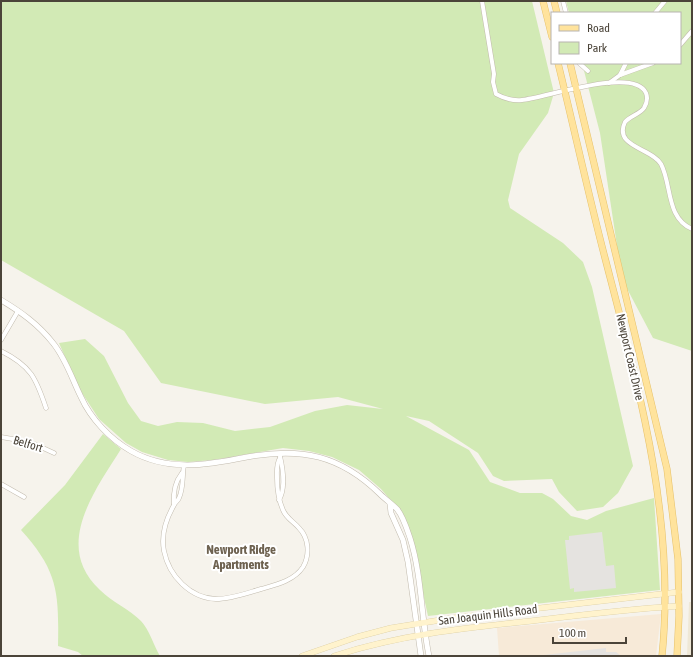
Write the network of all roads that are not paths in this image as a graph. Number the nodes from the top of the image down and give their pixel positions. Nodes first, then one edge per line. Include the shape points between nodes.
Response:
1 (482, 1) edge
2 (543, 1) edge
3 (554, 1) edge
4 (563, 1) edge
5 (664, 1) edge
6 (557, 12) edge
7 (566, 12) edge
8 (656, 12) edge
9 (692, 31) edge
10 (551, 33) edge
11 (681, 44) edge
12 (558, 64) edge
13 (570, 64) edge
14 (581, 64) edge
15 (626, 64) edge
16 (650, 64) edge
17 (588, 71) dead end
18 (620, 75) junction
19 (607, 84) junction
20 (576, 88) junction
21 (565, 91) junction
22 (692, 229) edge
23 (1, 300) edge
24 (18, 311) junction
25 (1, 340) edge
26 (1, 351) edge
27 (46, 408) dead end
28 (1, 437) edge
29 (54, 453) dead end
30 (280, 455) junction
31 (184, 466) junction
32 (1, 484) edge
33 (24, 497) dead end
34 (390, 504) junction
35 (679, 592) junction
36 (666, 594) junction
37 (679, 606) junction
38 (666, 607) junction
39 (425, 623) junction
40 (417, 624) junction
41 (426, 633) junction
42 (418, 634) junction
43 (302, 656) edge
44 (334, 656) edge
45 (421, 656) edge
46 (429, 656) edge
47 (662, 656) edge
48 (677, 656) edge

1 - 21 street via 496,94 509,100 522,100
2 - 10 main road
3 - 6 main road
4 - 7 street
5 - 8 street
9 - 11 street
12 - 21 main road, Newport Coast Drive
13 - 20 main road, Newport Coast Drive
14 - 17 street
15 - 18 street
16 - 18 street
18 - 19 street
19 - 20 street
19 - 22 street via 631,82 643,89 647,99 645,106 641,112 625,122 624,138 652,154 660,163 674,210 680,221
20 - 21 street
20 - 35 main road, Newport Coast Drive via 667,469 674,518
21 - 36 main road, Newport Coast Drive via 652,455 664,545
23 - 24 street
24 - 25 street
24 - 31 street via 37,324 54,344 81,398 96,421 111,436 129,450 146,458
26 - 27 street via 31,371
28 - 29 street, Belfort via 30,442
30 - 31 street
30 - 31 street via 282,494 279,500 287,517 304,535 308,550 305,562 300,571 289,580 217,599 201,596 187,589 175,576 166,558 163,542 167,519 179,499 184,480
30 - 34 street via 304,454 345,466
32 - 33 street
34 - 39 street via 397,509 411,540
34 - 40 street via 408,562
35 - 36 main road, San Joaquin Hills Road
35 - 37 main road, Newport Coast Drive
36 - 38 main road, Newport Coast Drive
36 - 39 main road, San Joaquin Hills Road
37 - 38 main road, San Joaquin Hills Road
37 - 48 main road, Newport Coast Drive
38 - 41 main road, San Joaquin Hills Road
38 - 47 main road, Newport Coast Drive
39 - 40 main road, San Joaquin Hills Road
39 - 41 street
40 - 42 street
40 - 43 main road, San Joaquin Hills Road via 357,637
41 - 42 main road, San Joaquin Hills Road
41 - 46 street
42 - 44 main road, San Joaquin Hills Road
42 - 45 street

